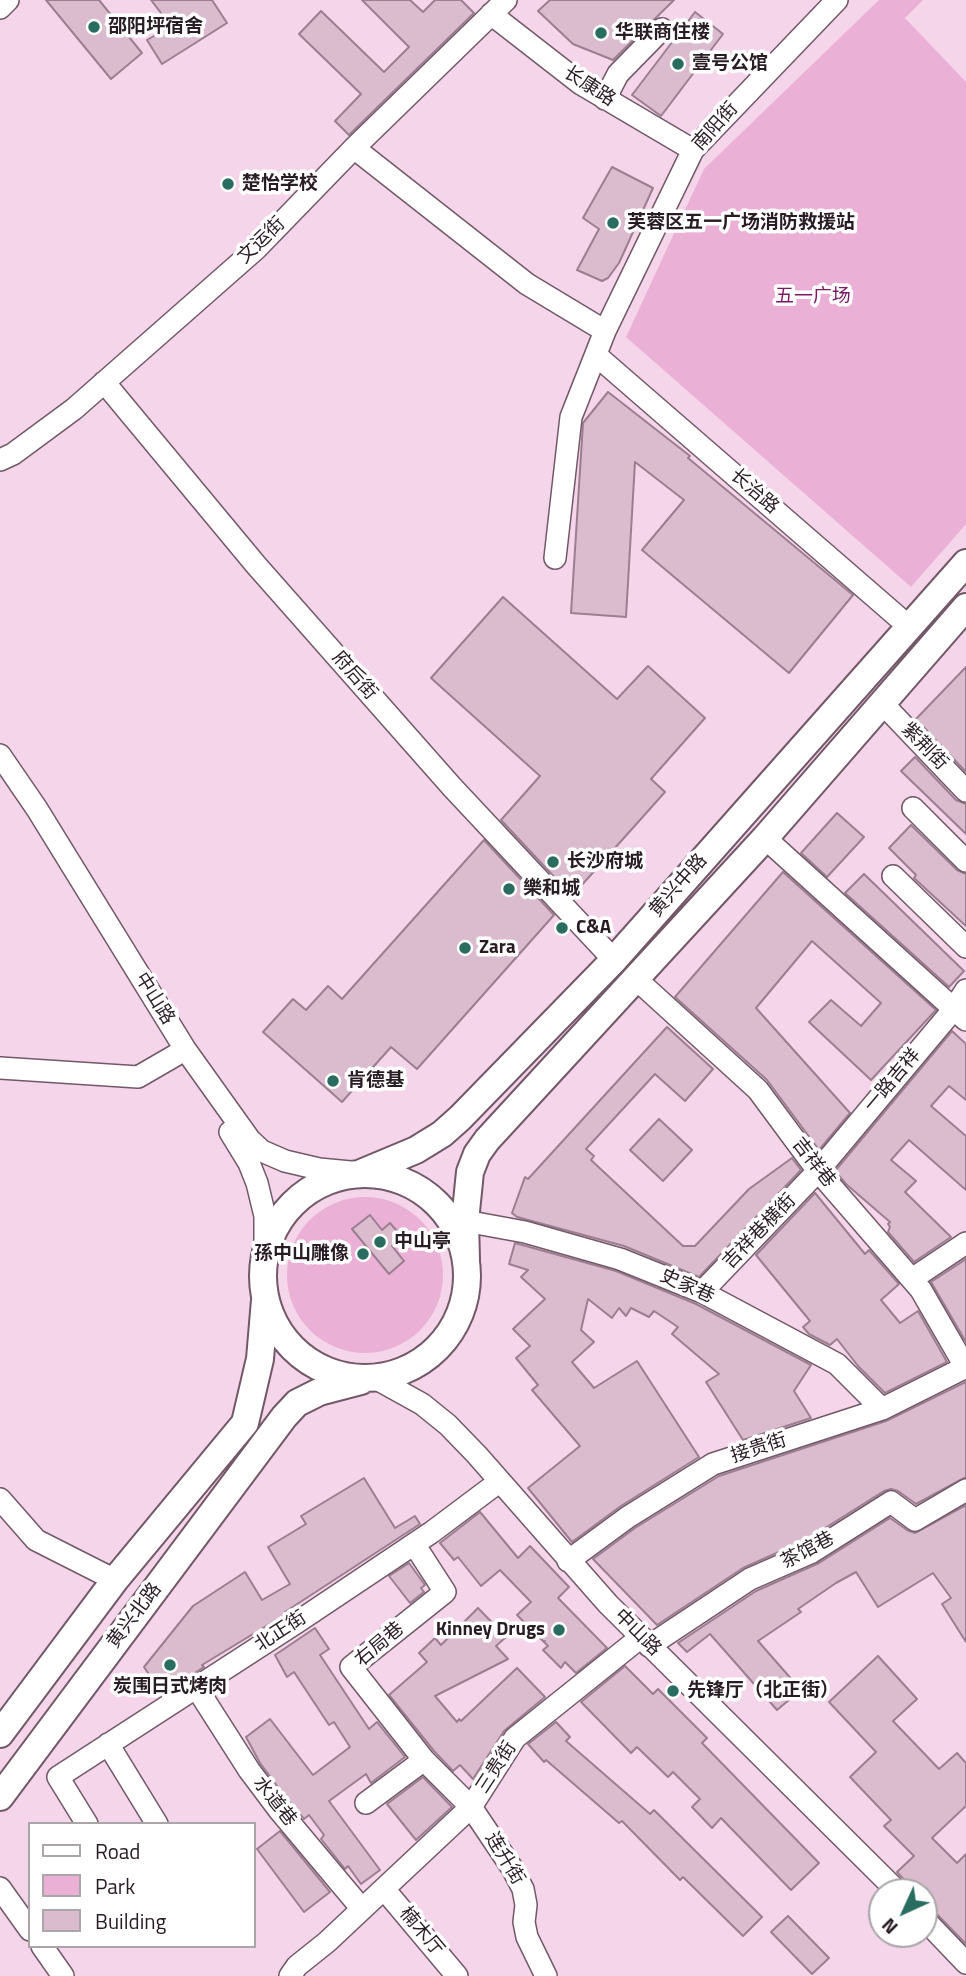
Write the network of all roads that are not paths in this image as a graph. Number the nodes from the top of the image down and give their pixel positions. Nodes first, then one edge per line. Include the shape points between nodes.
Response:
1 (8, 0) edge
2 (837, 0) edge
3 (499, 7) edge
4 (0, 8) edge
5 (662, 29) dead end
6 (605, 99) junction
7 (354, 148) junction
8 (693, 150) junction
9 (605, 331) junction
10 (597, 356) junction
11 (104, 382) junction
12 (0, 460) edge
13 (555, 558) dead end
14 (966, 563) edge
15 (966, 607) edge
16 (912, 622) junction
17 (882, 703) junction
18 (0, 755) edge
19 (0, 774) edge
20 (966, 791) edge
21 (913, 808) dead end
22 (765, 838) junction
23 (966, 861) edge
24 (893, 876) dead end
25 (966, 947) edge
26 (614, 960) junction
27 (635, 978) junction
28 (966, 990) edge
29 (959, 1015) edge
30 (176, 1055) junction
31 (0, 1068) edge
32 (818, 1171) junction
33 (361, 1174) junction
34 (465, 1221) junction
35 (966, 1243) edge
36 (265, 1256) junction
37 (466, 1260) junction
38 (912, 1279) junction
39 (702, 1292) junction
40 (265, 1295) junction
41 (966, 1367) edge
42 (376, 1378) junction
43 (882, 1409) junction
44 (500, 1481) junction
45 (966, 1490) edge
46 (0, 1499) edge
47 (414, 1544) junction
48 (568, 1561) junction
49 (116, 1580) junction
50 (645, 1642) junction
51 (196, 1687) junction
52 (0, 1734) edge
53 (108, 1744) junction
54 (424, 1760) junction
55 (0, 1797) edge
56 (366, 1802) dead end
57 (471, 1807) junction
58 (86, 1822) edge
59 (156, 1822) edge
60 (884, 1878) edge
61 (0, 1888) edge
62 (384, 1889) junction
63 (362, 1909) junction
64 (28, 1927) edge
65 (938, 1934) edge
66 (43, 1948) edge
67 (966, 1963) edge
68 (63, 1976) edge
69 (290, 1976) edge
70 (457, 1976) edge
71 (546, 1976) edge

1 - 4 street
2 - 8 street, 南阳街
3 - 6 street, 长康路 via 581,85
3 - 7 street, 文运街
5 - 6 street via 618,74
6 - 8 street, 长康路
7 - 9 street via 527,284
7 - 11 street, 文运街 via 257,248
8 - 9 street, 南阳街
9 - 10 street, 南阳街
10 - 13 street, 南阳街 via 571,417
10 - 16 street, 长治路 via 905,624
11 - 12 street, 文运街 via 75,409
11 - 26 street, 府后街 via 256,565 452,787
14 - 16 main road, 黄兴中路
15 - 17 main road, 黄兴中路
16 - 26 main road, 黄兴中路
17 - 20 street, 紫荆街
17 - 22 main road, 黄兴中路
18 - 33 street, 中山路 via 185,1049 250,1140 285,1161
19 - 30 street, 中山路
21 - 23 street
22 - 27 main road, 黄兴中路
22 - 29 street
24 - 25 street
26 - 33 main road, 黄兴中路 via 452,1125 416,1150
27 - 32 street, 吉祥巷 via 758,1090
27 - 34 main road, 黄兴中路 via 477,1154 470,1172
28 - 29 street, 一路吉祥
29 - 32 street, 一路吉祥
30 - 31 street via 138,1077
30 - 36 street, 中山路 via 249,1163 262,1200
32 - 38 street, 吉祥巷
32 - 39 street, 吉祥巷横街
33 - 36 main road via 323,1182 306,1192 279,1220
33 - 37 main road via 395,1178 426,1194 450,1218
34 - 37 main road, 黄兴中路
34 - 39 street, 史家巷 via 620,1259
35 - 38 street
36 - 40 main road
37 - 42 main road via 463,1306 441,1345 417,1364
38 - 41 street, 吉祥巷
39 - 43 street, 史家巷 via 837,1364
40 - 42 main road via 276,1326 311,1362 334,1373
40 - 49 main road, 黄兴北路 via 260,1359 245,1423
41 - 43 street, 接贵街
42 - 44 street, 中山路 via 436,1414
42 - 55 main road, 黄兴北路 via 297,1403
43 - 48 street, 接贵街 via 713,1464
44 - 47 street, 北正街
44 - 48 street, 中山路
45 - 50 street, 茶馆巷 via 915,1520 891,1502 812,1552 750,1579
46 - 49 street via 36,1540
47 - 51 street, 北正街
47 - 54 street, 右局巷 via 445,1592 351,1667
48 - 50 street, 中山路
49 - 52 main road, 黄兴北路
50 - 57 street, 三贵街 via 515,1738
50 - 60 street, 中山路
51 - 53 street, 北正街
51 - 63 street, 水道巷 via 264,1790
53 - 58 street, 北正街 via 58,1777
53 - 59 street
54 - 56 street
54 - 57 street, 连升街
57 - 62 street, 三贵街
57 - 71 street, 连升街 via 523,1889 527,1937
61 - 64 street
62 - 63 street, 三贵街
62 - 70 street, 楠木厅
63 - 69 street, 三贵街
65 - 67 street
66 - 68 street

